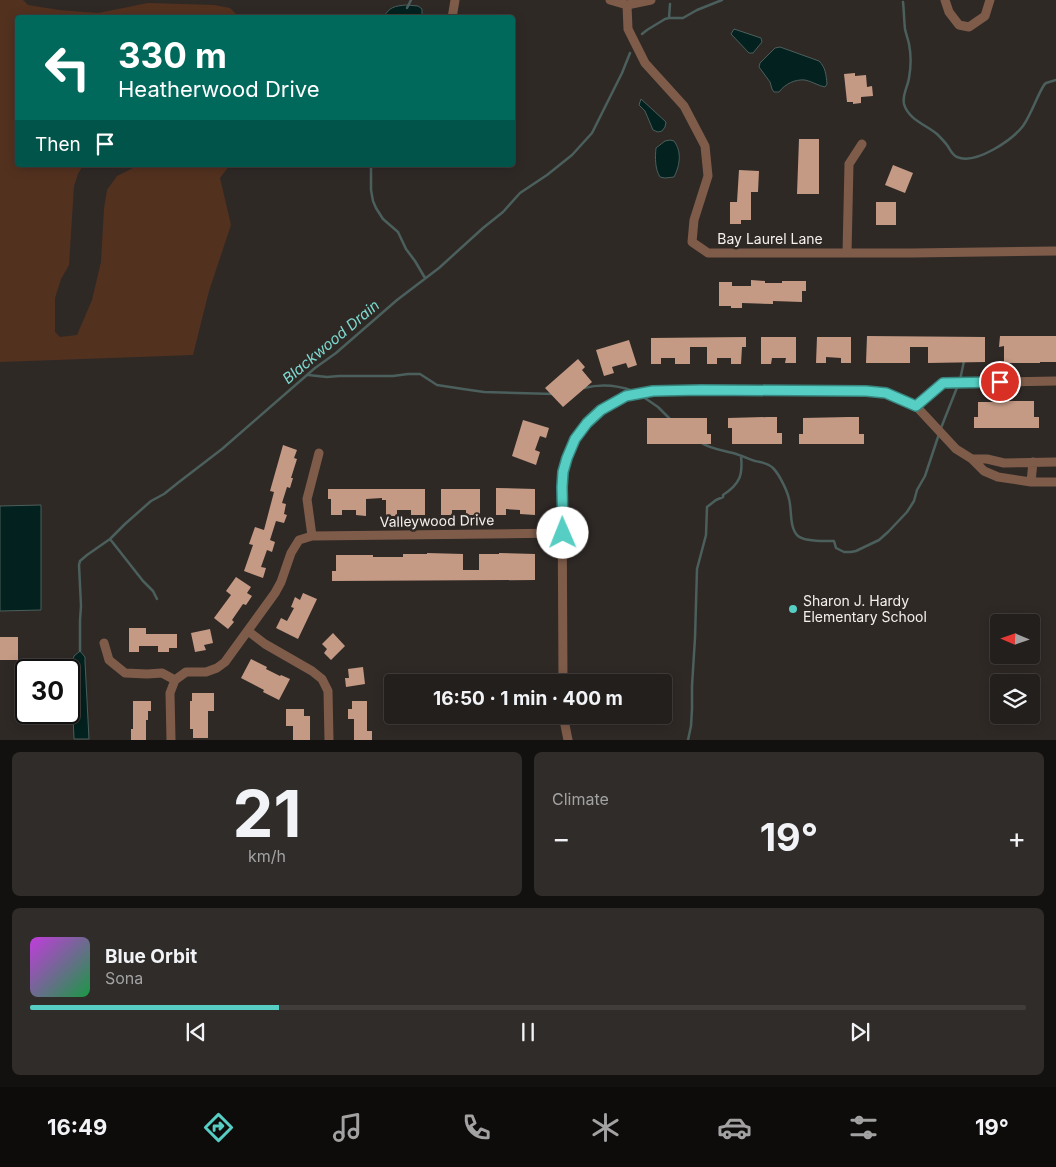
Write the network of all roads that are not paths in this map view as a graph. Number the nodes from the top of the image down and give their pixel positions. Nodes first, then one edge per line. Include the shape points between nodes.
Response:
1 (455, 0) edge
2 (610, 0) edge
3 (651, 0) edge
4 (945, 0) edge
5 (990, 0) edge
6 (627, 5) junction
7 (452, 15) edge
8 (862, 144) dead end
9 (1056, 251) edge
10 (847, 253) junction
11 (1056, 381) edge
12 (916, 406) junction
13 (319, 453) dead end
14 (972, 459) junction
15 (1032, 462) junction
16 (1056, 462) edge
17 (1031, 482) junction
18 (1056, 482) edge
19 (563, 533) junction
20 (312, 536) junction
21 (248, 631) junction
22 (104, 642) dead end
23 (563, 674) edge
24 (175, 680) junction
25 (565, 724) edge
26 (171, 740) edge
27 (329, 740) edge
28 (568, 740) edge

1 - 7 street
2 - 6 street
3 - 6 street
4 - 5 street via 959,25 970,27 985,16
6 - 10 street, Bay Laurel Lane via 628,29 645,64 684,106 705,146 708,176 694,220 692,242 708,253
8 - 10 street via 849,164
9 - 10 street, Bay Laurel Lane
11 - 12 street via 943,383
12 - 14 street via 956,449
12 - 19 street via 886,393 866,391 653,391 626,396 601,410 575,439 563,472
13 - 20 street via 307,499
14 - 15 street
14 - 17 street via 984,471 998,477
15 - 16 street
15 - 17 street
17 - 18 street
19 - 20 street, Valleywood Drive
19 - 23 street
20 - 21 street via 299,540 281,582
21 - 24 street via 217,668 206,672 186,672
21 - 27 street via 322,679 328,691
22 - 24 street via 109,660 125,673 162,673
24 - 26 street via 170,693
25 - 28 street

